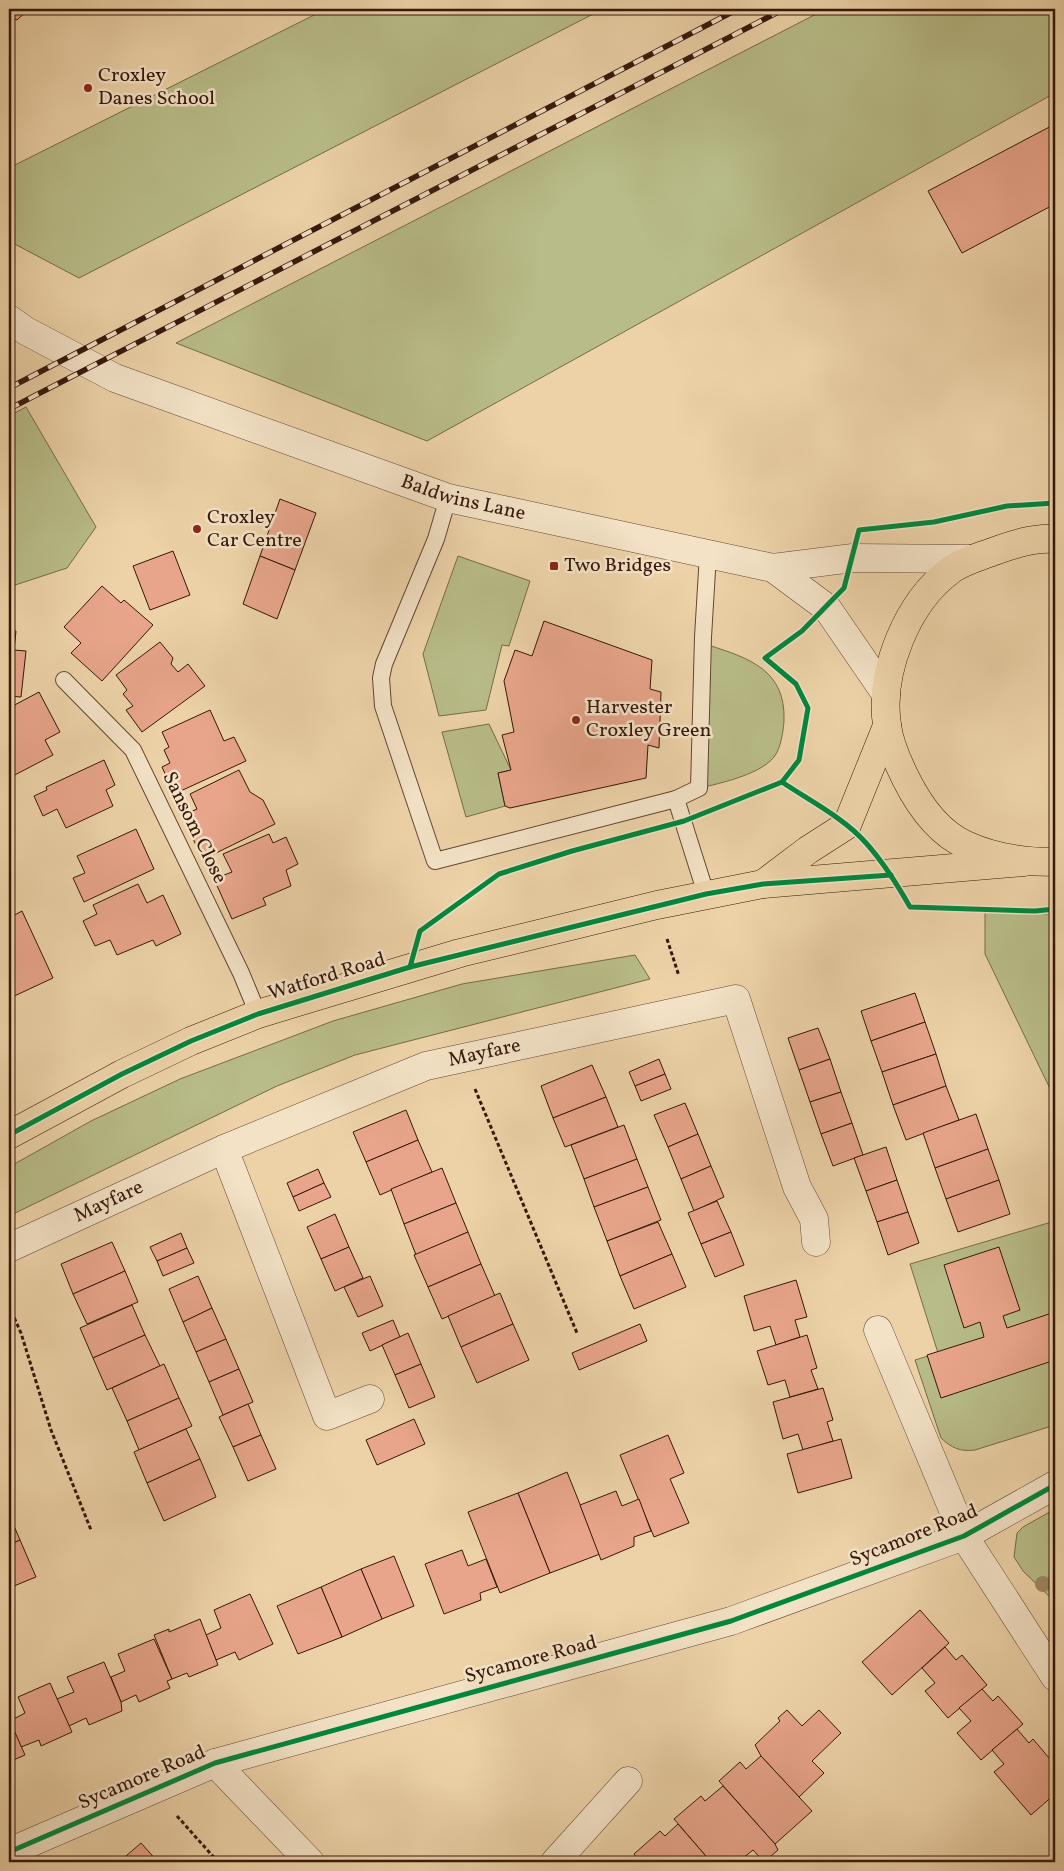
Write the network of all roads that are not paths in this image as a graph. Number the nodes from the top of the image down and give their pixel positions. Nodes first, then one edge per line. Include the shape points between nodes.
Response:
1 (9, 319) edge
2 (448, 498) junction
3 (1055, 539) edge
4 (708, 554) junction
5 (972, 559) junction
6 (773, 568) junction
7 (64, 680) dead end
8 (886, 694) junction
9 (887, 726) junction
10 (676, 799) junction
11 (1024, 862) junction
12 (1055, 862) edge
13 (763, 884) junction
14 (706, 894) junction
15 (258, 1014) junction
16 (9, 1134) edge
17 (224, 1149) junction
18 (816, 1242) dead end
19 (9, 1248) edge
20 (878, 1330) dead end
21 (370, 1398) dead end
22 (1055, 1485) edge
23 (964, 1536) junction
24 (1055, 1677) edge
25 (215, 1763) junction
26 (628, 1780) dead end
27 (9, 1852) edge
28 (310, 1862) edge
29 (555, 1862) edge

1 - 2 street, Baldwins Lane via 115,378
2 - 4 street, Baldwins Lane
2 - 10 lane via 436,539 400,622 381,678 382,706 435,861
3 - 5 main road via 1016,543
4 - 6 street, Baldwins Lane
4 - 10 lane via 700,788
5 - 6 street via 853,558
5 - 8 main road via 950,570 929,591 909,620 892,656
6 - 8 street, Baldwins Lane via 827,608
7 - 15 lane, Sansom Close via 133,750 241,972
8 - 9 main road
9 - 11 main road via 911,788 935,822 965,845
9 - 13 main road, Watford Road via 847,825
10 - 14 lane
11 - 12 main road
11 - 13 main road, Watford Road
13 - 14 main road, Watford Road
14 - 15 main road, Watford Road via 460,953
15 - 16 main road, Watford Road via 122,1074
17 - 18 street, Mayfare via 426,1066 736,999 797,1187 814,1219
17 - 19 street, Mayfare
17 - 21 street via 327,1416
20 - 23 street
22 - 23 street, Sycamore Road
23 - 24 street
23 - 25 street, Sycamore Road via 730,1621
25 - 27 street, Sycamore Road
25 - 28 street
26 - 29 street

